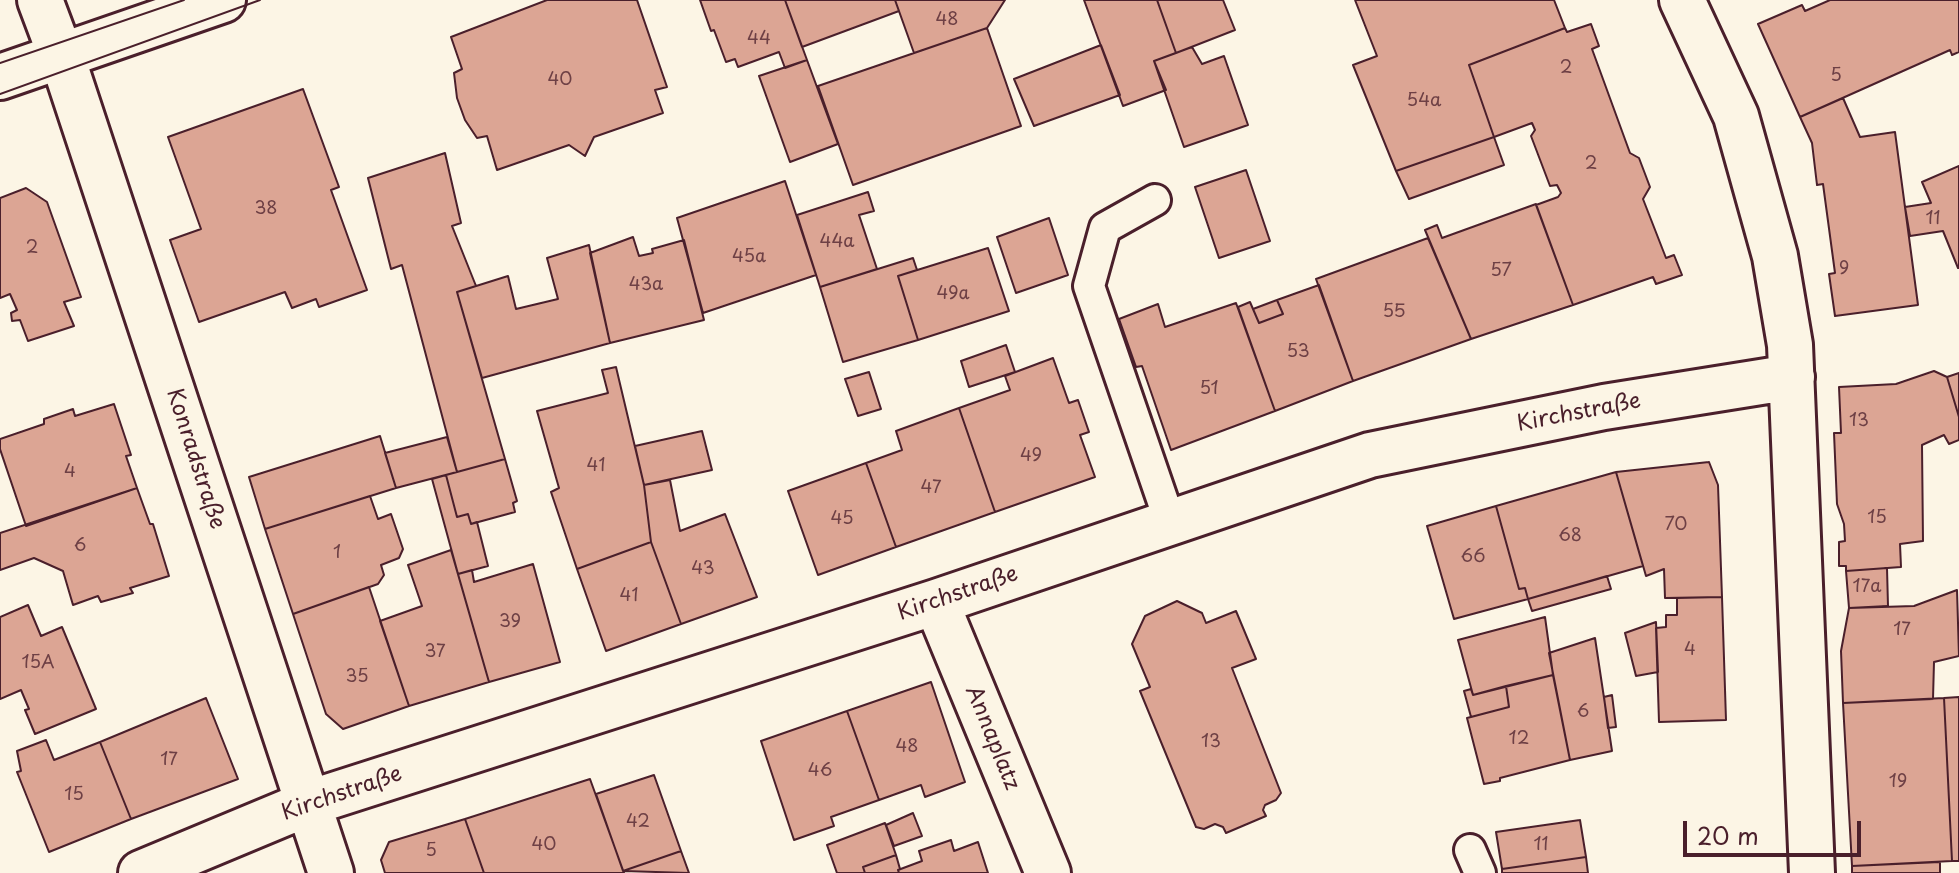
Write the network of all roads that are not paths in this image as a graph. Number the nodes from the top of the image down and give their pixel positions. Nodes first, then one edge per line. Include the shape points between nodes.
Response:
1 (40, 0) edge
2 (223, 0) edge
3 (1682, 0) edge
4 (58, 51) junction
5 (0, 77) edge
6 (1155, 200) dead end
7 (1792, 377) junction
8 (1170, 522) junction
9 (936, 602) junction
10 (309, 803) junction
11 (141, 873) edge
12 (331, 873) edge
13 (1048, 873) edge
14 (1812, 873) edge

1 - 4 street, Konradstraße
2 - 4 street
3 - 7 street via 1736,116 1775,256
4 - 5 street
4 - 10 street, Konradstraße
6 - 8 lane via 1105,228 1089,286
7 - 8 street, Kirchstraße via 1604,407 1370,455
7 - 14 street
8 - 9 street, Kirchstraße
9 - 10 street, Kirchstraße
9 - 13 street, Annaplatz
10 - 11 street, Kirchstraße
10 - 12 street, Konradstraße

